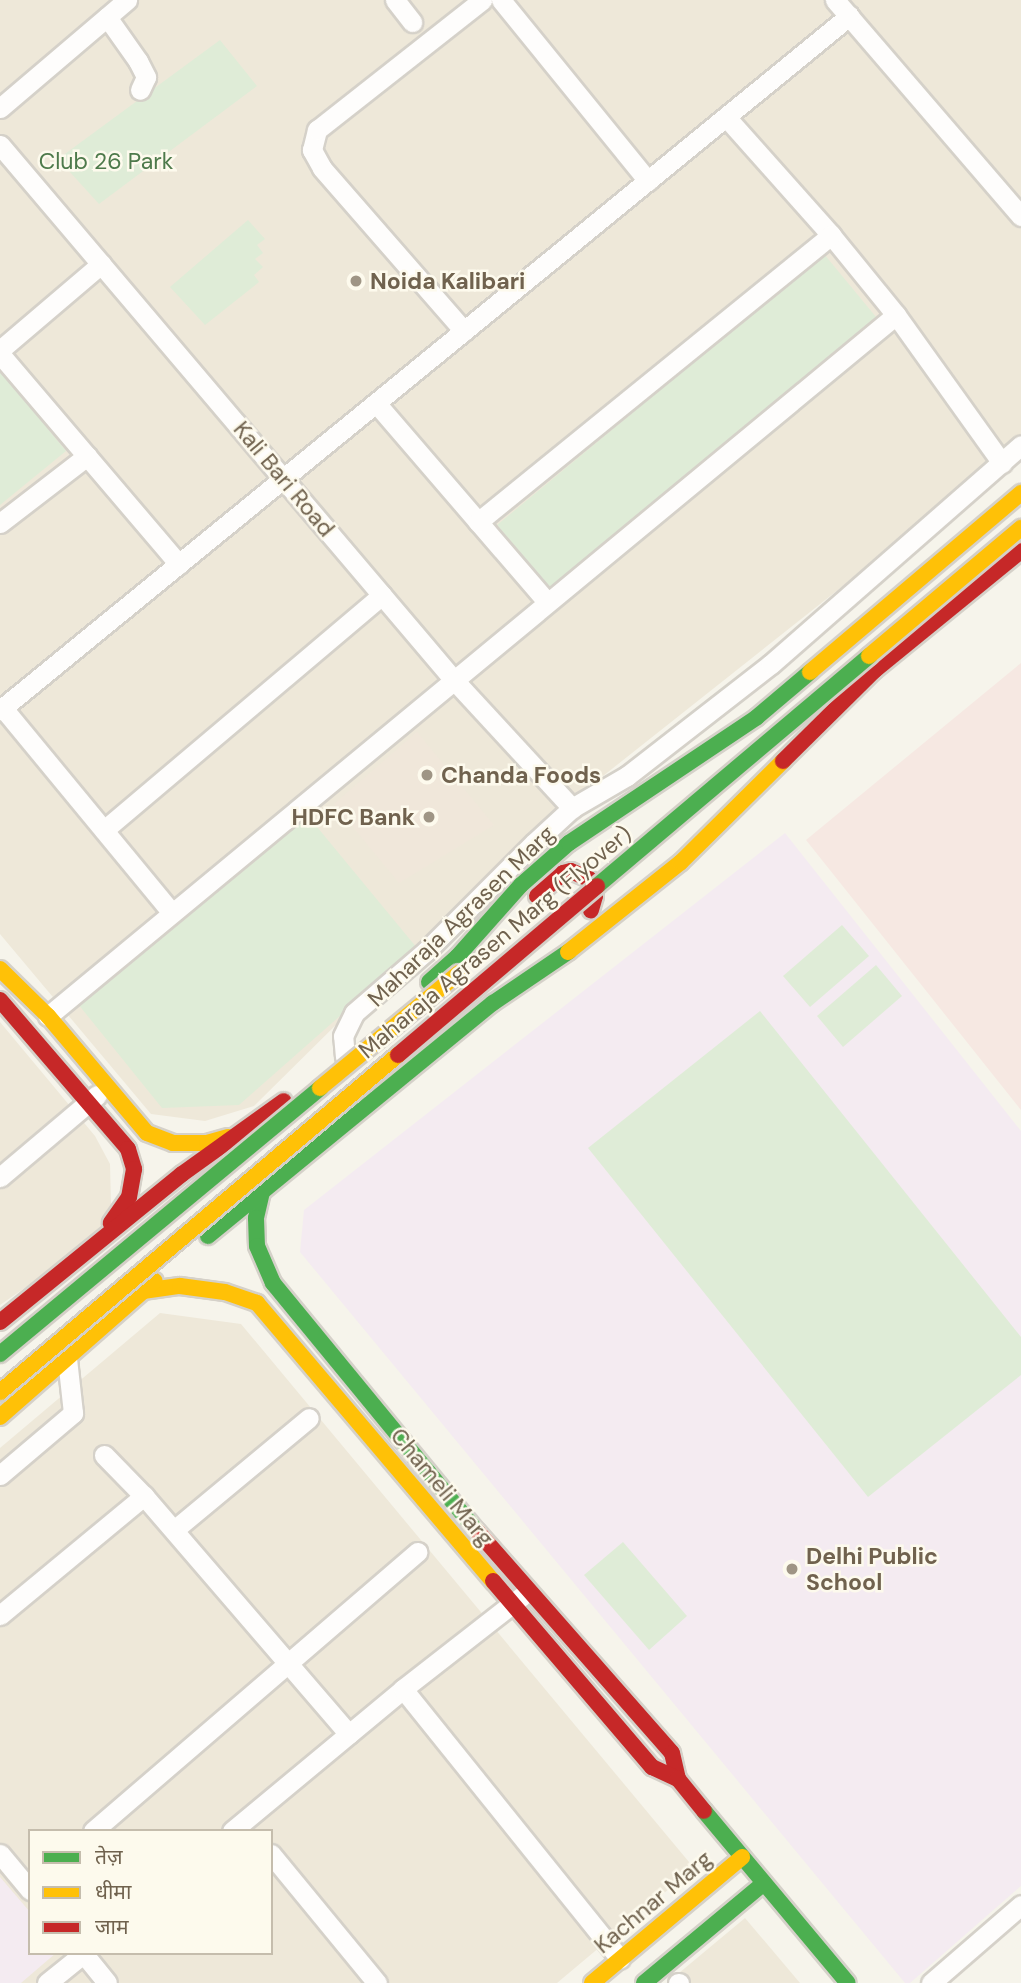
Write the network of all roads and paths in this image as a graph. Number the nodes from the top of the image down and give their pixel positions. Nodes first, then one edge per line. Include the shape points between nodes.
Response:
1 (127, 0) edge
2 (395, 0) edge
3 (482, 0) edge
4 (501, 0) edge
5 (835, 0) edge
6 (849, 16) junction
7 (107, 17) junction
8 (412, 22) dead end
9 (140, 90) dead end
10 (0, 108) edge
11 (726, 117) junction
12 (0, 145) edge
13 (648, 181) junction
14 (1020, 213) edge
15 (831, 235) junction
16 (101, 264) junction
17 (896, 315) junction
18 (464, 331) junction
19 (0, 352) edge
20 (376, 403) junction
21 (1021, 445) edge
22 (87, 456) junction
23 (1002, 463) junction
24 (283, 478) junction
25 (1021, 493) edge
26 (1021, 503) edge
27 (478, 522) junction
28 (0, 523) edge
29 (1021, 528) edge
30 (1021, 551) edge
31 (178, 564) junction
32 (382, 595) junction
33 (547, 602) junction
34 (453, 679) junction
35 (1, 709) edge
36 (722, 741) junction
37 (763, 781) junction
38 (681, 788) dead end
39 (572, 808) junction
40 (104, 830) junction
41 (596, 859) dead end
42 (171, 912) junction
43 (524, 912) junction
44 (477, 933) junction
45 (479, 957) dead end
46 (0, 969) edge
47 (0, 1000) edge
48 (493, 1003) junction
49 (48, 1016) junction
50 (345, 1057) junction
51 (110, 1087) junction
52 (89, 1101) junction
53 (237, 1135) junction
54 (0, 1177) edge
55 (262, 1192) junction
56 (95, 1246) junction
57 (142, 1292) junction
58 (20, 1305) junction
59 (0, 1322) edge
60 (0, 1354) edge
61 (67, 1359) junction
62 (0, 1392) edge
63 (0, 1418) edge
64 (309, 1418) dead end
65 (104, 1455) dead end
66 (0, 1475) edge
67 (144, 1496) junction
68 (174, 1531) junction
69 (417, 1552) dead end
70 (528, 1591) junction
71 (512, 1604) junction
72 (0, 1615) edge
73 (288, 1663) junction
74 (403, 1689) junction
75 (349, 1734) junction
76 (678, 1779) junction
77 (243, 1827) edge
78 (95, 1829) edge
79 (0, 1854) edge
80 (273, 1856) edge
81 (742, 1857) junction
82 (764, 1883) junction
83 (28, 1887) edge
84 (1021, 1905) edge
85 (81, 1955) edge
86 (85, 1955) edge
87 (620, 1959) junction
88 (47, 1983) edge
89 (107, 1983) edge
90 (377, 1983) edge
91 (592, 1983) edge
92 (643, 1983) edge
93 (848, 1983) edge
94 (931, 1983) edge

1 - 7 street
2 - 8 street
3 - 18 street via 317,130 312,150 322,168
4 - 13 street
5 - 6 street
6 - 11 street
6 - 14 street
7 - 9 street via 146,77
7 - 10 street
11 - 13 street
11 - 15 street
12 - 16 street, Kali Bari Road
13 - 18 street
15 - 17 street
15 - 27 street
16 - 19 street
16 - 24 street, Kali Bari Road
17 - 23 street
17 - 33 street
18 - 20 street
19 - 22 street
20 - 24 street
20 - 27 street
21 - 23 street
22 - 28 street
22 - 31 street
23 - 39 street via 771,664 627,776
24 - 31 street
24 - 32 street, Kali Bari Road
25 - 36 main road, Maharaja Agrasen Marg via 757,718
26 - 38 main road
27 - 33 street
29 - 62 main road, Maharaja Agrasen Marg (Flyover), bridge
30 - 37 main road via 875,670
31 - 35 street
32 - 34 street, Kali Bari Road
32 - 40 street
33 - 34 street
34 - 39 street, Kali Bari Road
34 - 42 street
35 - 40 street
36 - 37 main road via 752,743 764,755
36 - 44 main road, Maharaja Agrasen Marg via 569,843 521,885
37 - 48 main road via 681,862 582,942
39 - 50 street via 426,951 354,1013 343,1036
40 - 42 street
41 - 43 main road, Maharaja Agrasen Marg (Flyover)
42 - 49 street
43 - 44 main road via 491,932
43 - 48 main road via 571,870 589,880 595,896 592,909
44 - 50 main road, Maharaja Agrasen Marg via 457,957
45 - 60 main road, Maharaja Agrasen Marg (Flyover), bridge
46 - 49 main road
47 - 52 main road
48 - 55 main road
49 - 51 main road
50 - 53 main road, Maharaja Agrasen Marg
51 - 52 street
51 - 53 main road via 147,1133 173,1143 207,1143
52 - 54 street
52 - 56 main road via 128,1149 134,1169 129,1197
53 - 56 main road, Maharaja Agrasen Marg
55 - 57 main road
55 - 70 main road, Chameli Marg via 256,1218 257,1246 273,1283
56 - 58 main road, Maharaja Agrasen Marg
57 - 61 main road
57 - 71 main road, Chameli Marg via 180,1286 225,1292 257,1303
58 - 59 main road, Maharaja Agrasen Marg
58 - 61 main road
61 - 63 main road
61 - 66 street via 73,1413
64 - 68 street
65 - 67 street
67 - 68 street
67 - 72 street
68 - 73 street
69 - 73 street
70 - 71 street
70 - 76 main road, Chameli Marg via 672,1753
71 - 74 street
71 - 76 main road, Chameli Marg via 653,1767
73 - 75 street
73 - 78 street
74 - 75 street
74 - 87 street
75 - 77 street
76 - 81 main road, Chameli Marg
79 - 83 street
80 - 90 street
81 - 82 main road, Chameli Marg
81 - 87 main road, Kachnar Marg
82 - 92 main road
82 - 93 main road, Chameli Marg
84 - 94 street
85 - 88 street
86 - 89 street
87 - 91 main road, Kachnar Marg

